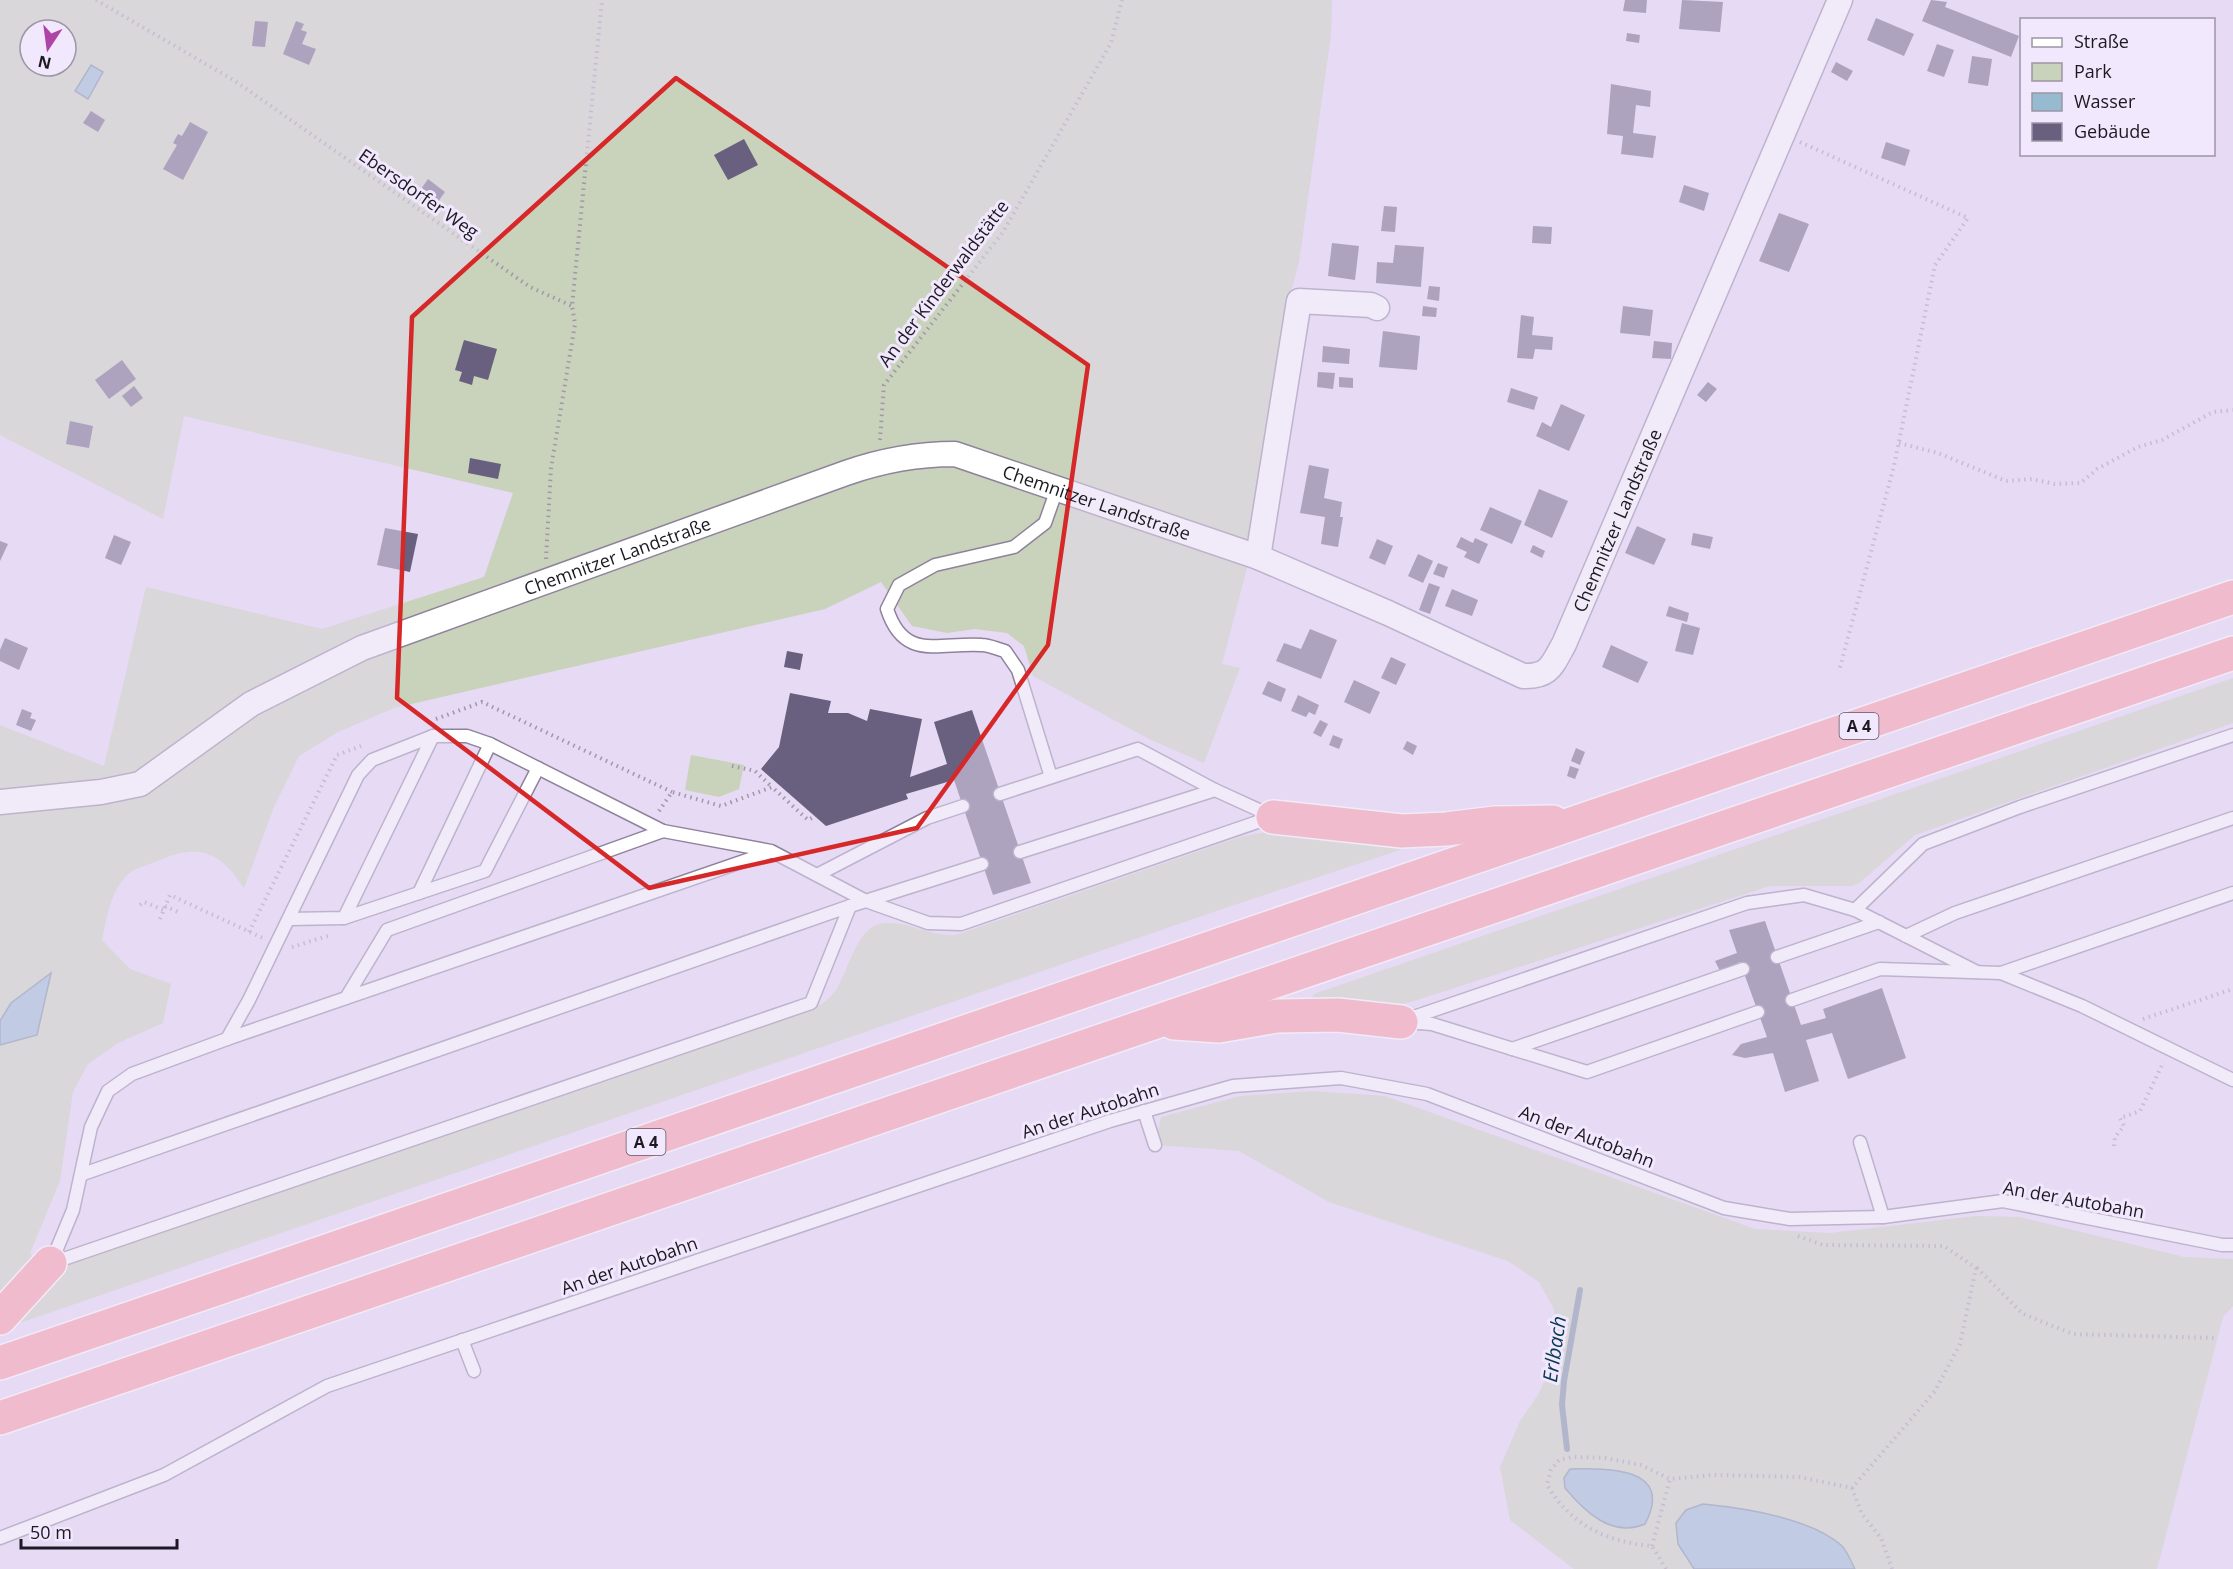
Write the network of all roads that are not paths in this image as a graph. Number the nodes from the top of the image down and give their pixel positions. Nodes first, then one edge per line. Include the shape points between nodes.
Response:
1 (1840, 0) edge
2 (1377, 308) dead end
3 (1057, 489) junction
4 (1258, 557) junction
5 (2233, 597) edge
6 (2233, 653) edge
7 (2233, 735) edge
8 (433, 736) junction
9 (490, 744) junction
10 (538, 768) junction
11 (1051, 777) junction
12 (1215, 790) junction
13 (1000, 794) dead end
14 (0, 802) edge
15 (963, 806) dead end
16 (1273, 817) junction
17 (2233, 818) edge
18 (1582, 821) junction
19 (663, 831) junction
20 (771, 851) junction
21 (1020, 852) dead end
22 (982, 864) dead end
23 (817, 875) junction
24 (419, 893) junction
25 (2233, 893) edge
26 (866, 901) junction
27 (850, 906) junction
28 (1855, 909) junction
29 (344, 918) junction
30 (289, 919) junction
31 (1879, 922) junction
32 (1906, 936) junction
33 (1777, 957) dead end
34 (1743, 969) dead end
35 (1977, 972) junction
36 (2001, 973) junction
37 (346, 998) junction
38 (1792, 1000) dead end
39 (1758, 1012) dead end
40 (1157, 1022) junction
41 (1401, 1022) junction
42 (227, 1039) junction
43 (1512, 1048) junction
44 (2233, 1080) edge
45 (1144, 1112) junction
46 (1860, 1142) dead end
47 (1155, 1144) dead end
48 (83, 1174) junction
49 (1883, 1217) junction
50 (2233, 1245) edge
51 (50, 1263) junction
52 (0, 1318) edge
53 (462, 1340) junction
54 (0, 1364) edge
55 (474, 1371) dead end
56 (0, 1418) edge
57 (0, 1538) edge

1 - 4 street, Chemnitzer Landstraße via 1564,644 1545,674 1523,676
2 - 4 street via 1299,301
3 - 4 street, Chemnitzer Landstraße
3 - 11 lane via 1045,523 1014,547 935,565 899,585 887,609 893,630 911,643 934,647 983,645 1005,651 1018,670
3 - 14 street, Chemnitzer Landstraße via 955,454 918,454 879,462 362,648 251,704 140,784
5 - 18 highway, A 4
6 - 40 highway
7 - 28 lane via 1923,844
8 - 9 lane via 467,736
8 - 29 lane
8 - 30 lane via 372,760 358,776
9 - 10 lane
9 - 24 lane
10 - 19 lane
10 - 24 lane via 485,870
11 - 12 lane via 1138,749
11 - 13 lane
12 - 16 lane
12 - 21 lane
15 - 23 lane via 927,818
16 - 18 highway via 1402,831 1496,822
16 - 26 lane via 961,924 928,923
17 - 32 lane via 1955,913
18 - 54 highway, A 4
19 - 20 lane
19 - 37 lane via 387,930
20 - 23 lane
20 - 37 lane
22 - 26 lane
23 - 26 lane
24 - 29 lane
25 - 36 lane
26 - 27 lane
27 - 48 lane
27 - 51 lane via 811,1003
28 - 31 lane
28 - 41 lane via 1804,895 1747,903
29 - 30 lane
30 - 42 lane
31 - 32 lane
31 - 33 lane
32 - 35 lane
34 - 43 lane
35 - 36 lane
35 - 38 lane via 1880,969
36 - 44 lane
37 - 42 lane
39 - 43 lane via 1587,1072
40 - 41 highway via 1220,1026 1276,1016 1338,1015
40 - 56 highway
41 - 43 lane via 1432,1024
42 - 48 lane via 132,1074 108,1091 91,1127
45 - 47 lane
45 - 49 lane, An der Autobahn via 1233,1086 1341,1078 1427,1094 1725,1208 1790,1219
45 - 53 lane, An der Autobahn
46 - 49 lane
48 - 51 lane via 73,1210
49 - 50 lane, An der Autobahn via 2003,1201
51 - 52 highway
53 - 55 lane
53 - 57 lane, An der Autobahn via 327,1386 164,1475

